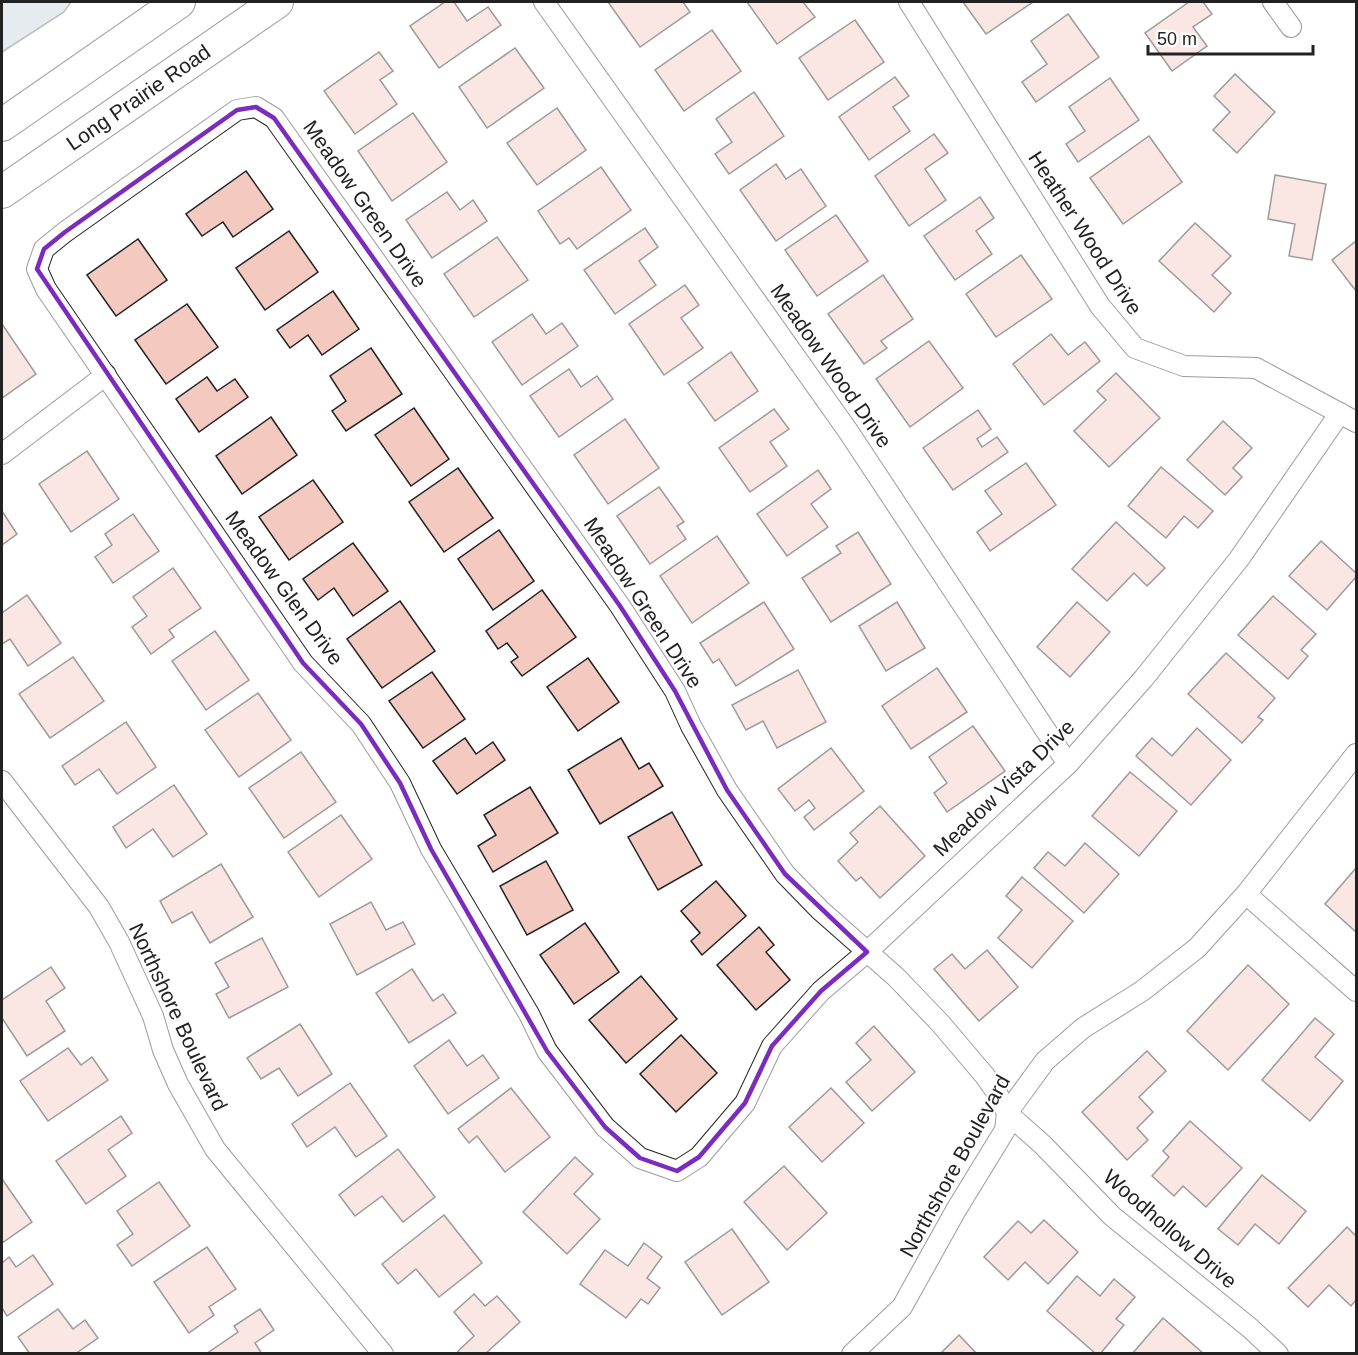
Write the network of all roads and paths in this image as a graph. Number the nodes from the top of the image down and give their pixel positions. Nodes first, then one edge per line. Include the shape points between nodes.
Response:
1 (179, 2) edge
2 (277, 2) edge
3 (544, 2) edge
4 (909, 2) edge
5 (1273, 2) edge
6 (1291, 27) dead end
7 (253, 108) joint
8 (2, 125) edge
9 (2, 192) edge
10 (106, 375) junction
11 (1348, 417) edge
12 (2, 454) edge
13 (1356, 754) edge
14 (1068, 764) junction
15 (2, 781) edge
16 (1246, 894) junction
17 (867, 952) junction
18 (1356, 991) edge
19 (1007, 1113) junction
20 (677, 1171) joint
21 (383, 1353) edge
22 (852, 1353) edge
23 (1278, 1353) edge

1 - 8 main road
2 - 9 main road, Long Prairie Road
3 - 14 street, Meadow Wood Drive via 848,431
4 - 11 street, Heather Wood Drive via 1100,306 1135,348 1184,366 1256,368
5 - 6 street
7 - 10 street, Meadow Glen Drive via 237,110 44,249 37,270 46,290
7 - 17 street, Meadow Green Drive via 274,118 620,606 675,691 727,790 785,874
10 - 12 street
10 - 20 street, Meadow Glen Drive via 303,663 361,724 400,783 431,849 547,1051 605,1127 640,1158
11 - 14 street, Meadow Vista Drive via 1144,678
13 - 16 street, Northshore Boulevard
14 - 17 street, Meadow Vista Drive
15 - 21 street, Northshore Boulevard via 99,907 153,1016 178,1084 215,1149
16 - 18 street
16 - 19 street, Northshore Boulevard via 1197,948 1142,991 1083,1028 1045,1061
17 - 19 street, Meadow Green Drive via 897,977 941,1024 985,1076
17 - 20 street, Meadow Vista Drive via 821,992 772,1046 745,1103 699,1157
19 - 22 street, Northshore Boulevard via 1005,1130 902,1307
19 - 23 street, Woodhollow Drive via 1112,1216

